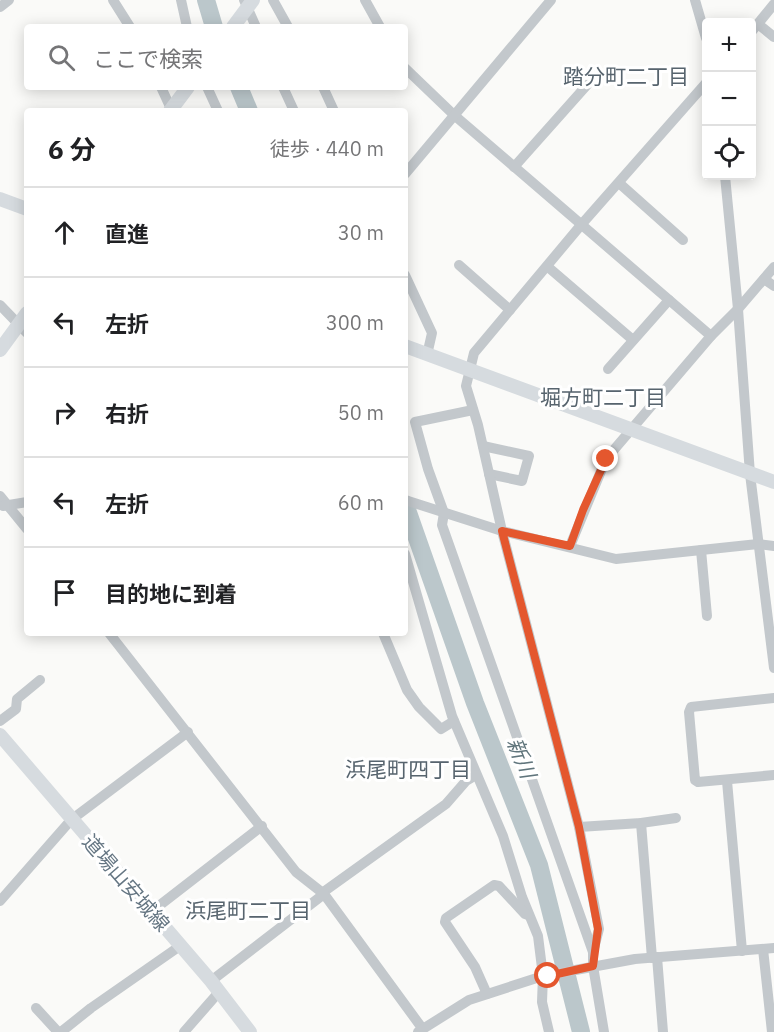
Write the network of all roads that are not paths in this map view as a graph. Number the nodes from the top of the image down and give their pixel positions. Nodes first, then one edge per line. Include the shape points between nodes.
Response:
1 (9, 0) edge
2 (113, 0) edge
3 (181, 0) edge
4 (273, 0) edge
5 (365, 0) edge
6 (551, 0) edge
7 (695, 0) edge
8 (774, 4) edge
9 (0, 7) edge
10 (243, 11) edge
11 (377, 22) edge
12 (128, 24) edge
13 (186, 24) edge
14 (254, 24) edge
15 (286, 24) edge
16 (702, 24) edge
17 (756, 26) edge
18 (756, 28) edge
19 (774, 37) edge
20 (408, 71) edge
21 (587, 85) dead end
22 (702, 88) edge
23 (162, 90) edge
24 (186, 90) edge
25 (208, 90) edge
26 (284, 90) edge
27 (327, 90) edge
28 (170, 108) edge
29 (172, 108) edge
30 (217, 108) edge
31 (293, 108) edge
32 (333, 108) edge
33 (454, 115) junction
34 (514, 167) junction
35 (408, 170) edge
36 (725, 180) edge
37 (619, 183) junction
38 (0, 199) edge
39 (24, 207) edge
40 (581, 225) junction
41 (682, 240) dead end
42 (459, 265) dead end
43 (548, 267) junction
44 (774, 267) edge
45 (764, 279) junction
46 (408, 281) edge
47 (774, 286) edge
48 (669, 300) junction
49 (0, 305) edge
50 (738, 309) junction
51 (510, 310) junction
52 (23, 329) edge
53 (711, 336) junction
54 (633, 340) junction
55 (408, 347) edge
56 (0, 350) edge
57 (427, 355) junction
58 (608, 369) dead end
59 (470, 372) junction
60 (473, 410) junction
61 (632, 431) junction
62 (483, 446) junction
63 (489, 474) junction
64 (750, 474) junction
65 (774, 482) edge
66 (0, 496) edge
67 (408, 501) edge
68 (24, 502) edge
69 (4, 506) edge
70 (441, 512) junction
71 (24, 526) edge
72 (502, 531) junction
73 (758, 544) junction
74 (570, 546) junction
75 (774, 546) edge
76 (701, 550) junction
77 (408, 565) edge
78 (707, 616) dead end
79 (112, 636) edge
80 (384, 636) edge
81 (774, 668) edge
82 (40, 680) dead end
83 (774, 698) edge
84 (0, 721) edge
85 (454, 721) junction
86 (188, 732) junction
87 (0, 735) edge
88 (476, 775) junction
89 (774, 775) edge
90 (727, 781) junction
91 (676, 818) dead end
92 (71, 820) junction
93 (641, 823) junction
94 (262, 826) junction
95 (579, 827) junction
96 (323, 894) junction
97 (0, 901) edge
98 (151, 912) junction
99 (529, 915) junction
100 (180, 946) junction
101 (769, 948) edge
102 (742, 951) junction
103 (593, 952) junction
104 (655, 958) junction
105 (593, 966) junction
106 (546, 976) junction
107 (215, 987) junction
108 (487, 994) junction
109 (36, 1008) dead end
110 (420, 1030) edge
111 (60, 1032) edge
112 (184, 1032) edge
113 (250, 1032) edge
114 (549, 1032) edge
115 (604, 1032) edge
116 (663, 1032) edge
117 (772, 1032) edge

1 - 9 street
2 - 12 street
3 - 13 street
4 - 15 street
5 - 11 street
6 - 33 street
7 - 16 street
8 - 17 street
10 - 14 street
18 - 19 street
20 - 33 street
21 - 34 street
22 - 37 street
23 - 28 street
24 - 29 main road
25 - 30 street
26 - 31 street
27 - 32 street
33 - 34 street
33 - 35 street
34 - 40 street
36 - 50 street
37 - 40 street
37 - 41 street
38 - 39 main road
40 - 43 street
40 - 48 street
42 - 51 street
43 - 51 street
43 - 54 street
44 - 45 street
45 - 47 street
45 - 50 street
46 - 57 street via 432,333
48 - 53 street
48 - 54 street
49 - 52 street
50 - 53 street
50 - 64 street
51 - 59 street via 474,353
52 - 56 main road
53 - 61 street
54 - 58 street
55 - 57 main road
57 - 59 main road
59 - 60 street via 466,386
59 - 61 main road
60 - 62 street
60 - 70 street via 415,422
61 - 64 main road
61 - 74 street via 606,459
62 - 63 street
62 - 63 street via 529,456 522,481
63 - 72 street
64 - 65 main road
64 - 73 street
66 - 69 street
67 - 70 street
68 - 69 street
69 - 71 street
70 - 72 street
70 - 103 street via 442,525
72 - 74 street
72 - 95 street
73 - 75 street
73 - 76 street
73 - 81 street
74 - 76 street via 616,559
76 - 78 street
77 - 85 street
79 - 86 street
80 - 85 street via 407,690 419,707 441,729
82 - 84 street via 18,699 16,709
83 - 90 street via 691,707 695,780
85 - 88 street
86 - 92 street
86 - 94 street
87 - 92 main road, 道場山安城線
88 - 96 street via 446,804
88 - 99 street
89 - 90 street
90 - 102 street
91 - 93 street
92 - 97 street
92 - 98 main road, 道場山安城線
93 - 95 street
93 - 104 street
94 - 96 street via 296,872
94 - 98 street
95 - 103 street via 598,929
96 - 107 street
96 - 110 street
98 - 100 main road, 道場山安城線
99 - 106 street via 538,936
99 - 108 street via 494,885 446,918
100 - 107 main road, 道場山安城線
100 - 111 street
101 - 102 street
101 - 117 street
102 - 104 street
103 - 105 street
104 - 105 street
104 - 116 street
105 - 106 street
105 - 115 street
106 - 108 street
106 - 114 street via 542,1002
107 - 112 street
107 - 113 main road, 道場山安城線
108 - 110 street via 469,999
109 - 111 street

